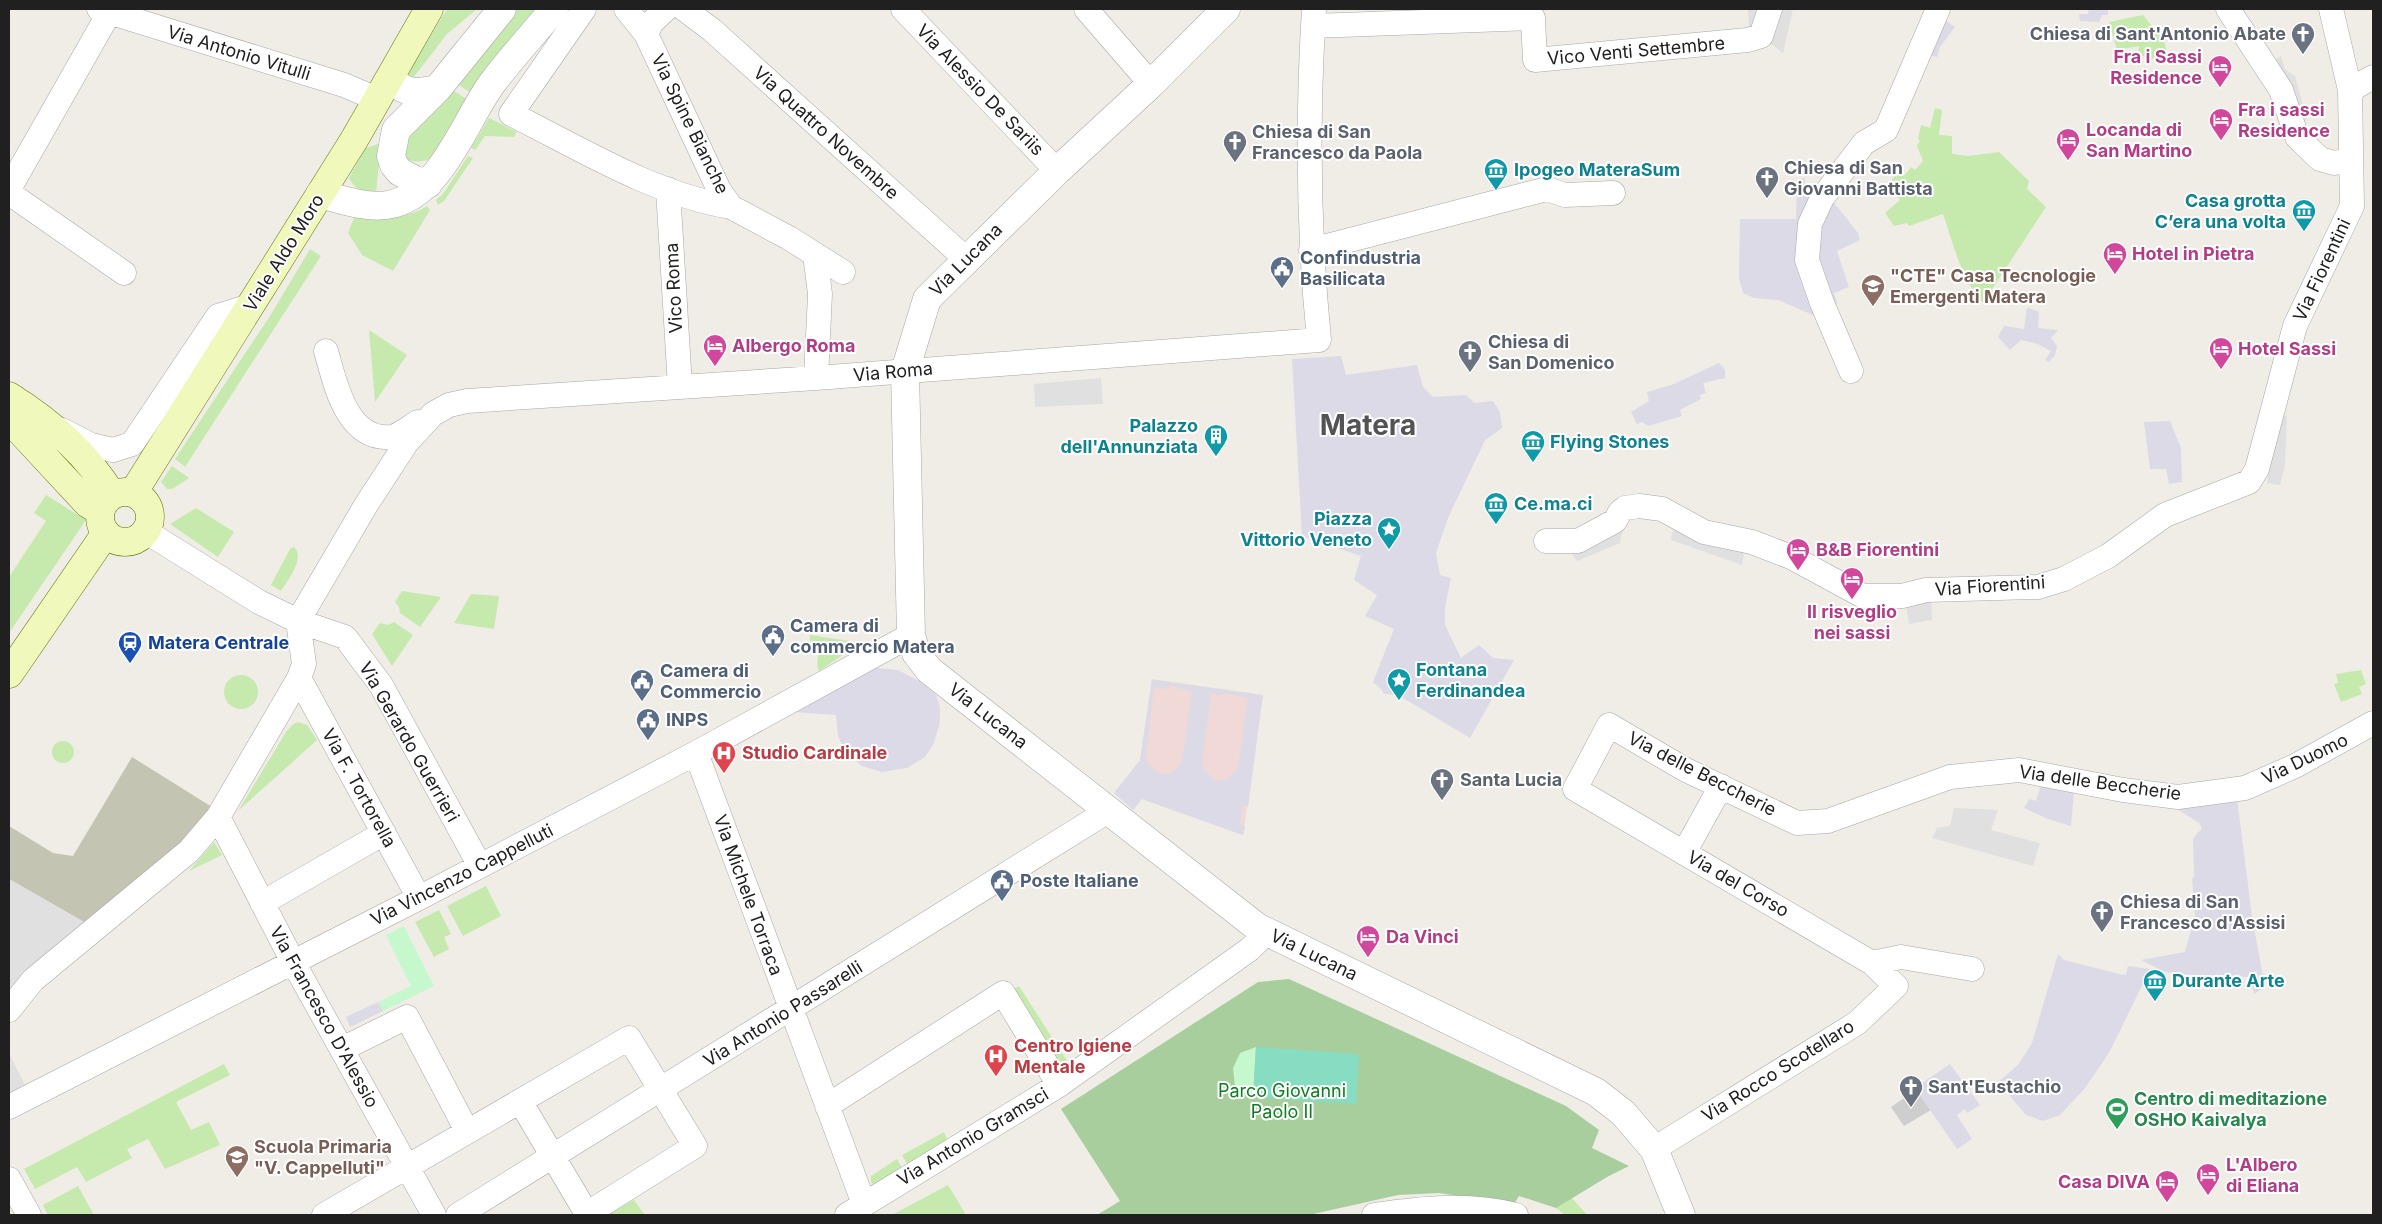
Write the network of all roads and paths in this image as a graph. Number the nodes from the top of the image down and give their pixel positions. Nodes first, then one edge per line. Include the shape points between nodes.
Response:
1 (429, 9) edge
2 (502, 9) edge
3 (554, 9) edge
4 (584, 9) edge
5 (626, 9) edge
6 (666, 9) edge
7 (684, 9) edge
8 (903, 9) edge
9 (1086, 9) edge
10 (1226, 9) edge
11 (1770, 9) edge
12 (1938, 9) edge
13 (2228, 9) edge
14 (2331, 9) edge
15 (104, 11) edge
16 (1313, 18) edge
17 (646, 34) junction
18 (2373, 77) edge
19 (1151, 84) junction
20 (437, 89) junction
21 (384, 90) junction
22 (2350, 90) junction
23 (396, 130) junction
24 (354, 140) junction
25 (2350, 160) junction
26 (1057, 171) junction
27 (428, 184) junction
28 (668, 190) junction
29 (9, 191) edge
30 (1613, 193) dead end
31 (320, 194) junction
32 (731, 207) junction
33 (1311, 250) junction
34 (815, 254) junction
35 (966, 259) junction
36 (843, 272) dead end
37 (124, 273) dead end
38 (250, 306) junction
39 (326, 351) dead end
40 (904, 371) junction
41 (1851, 371) dead end
42 (816, 378) junction
43 (680, 387) junction
44 (9, 396) edge
45 (433, 414) junction
46 (9, 419) edge
47 (53, 425) junction
48 (113, 508) junction
49 (145, 531) junction
50 (1546, 541) dead end
51 (298, 621) junction
52 (911, 635) junction
53 (9, 674) edge
54 (299, 678) junction
55 (2373, 723) edge
56 (696, 753) junction
57 (1721, 786) junction
58 (1575, 789) joint
59 (2234, 789) joint
60 (1108, 811) junction
61 (218, 816) junction
62 (384, 833) junction
63 (1684, 853) junction
64 (480, 866) junction
65 (419, 898) junction
66 (262, 902) junction
67 (1267, 932) junction
68 (293, 962) junction
69 (1872, 963) junction
70 (1972, 969) dead end
71 (1896, 986) joint
72 (9, 1010) edge
73 (791, 1010) junction
74 (342, 1049) junction
75 (1059, 1085) junction
76 (661, 1090) junction
77 (520, 1101) junction
78 (828, 1106) junction
79 (9, 1108) edge
80 (467, 1131) junction
81 (1654, 1148) junction
82 (554, 1156) junction
83 (407, 1166) junction
84 (9, 1179) edge
85 (855, 1210) edge
86 (29, 1215) edge
87 (324, 1215) edge
88 (434, 1215) edge
89 (458, 1215) edge
90 (586, 1215) edge
91 (1374, 1215) edge
92 (1516, 1215) edge
93 (1680, 1215) edge

1 - 21 main road, Viale Aldo Moro
2 - 20 street
3 - 27 street via 493,83 442,168
4 - 28 street via 511,114
5 - 17 street, Via Spine Bianche
6 - 17 street via 652,22
7 - 35 street, Via Quattro Novembre via 724,40
8 - 26 street, Via Alessio De Sariis
9 - 19 street
10 - 19 street, Via Lucana
11 - 16 street, Vico Venti Settembre via 1761,36 1748,40 1535,60 1533,18
12 - 41 street via 1886,130 1864,143 1822,198 1810,224 1807,260
13 - 25 street via 2281,90 2297,137 2320,159 2334,163
14 - 22 street, Via Fiorentini
15 - 21 street, Via Antonio Vitulli via 344,85
15 - 29 street
16 - 33 street via 1308,163
17 - 32 street, Via Spine Bianche via 719,190
18 - 22 street
19 - 26 street, Via Lucana
20 - 21 street via 417,94
20 - 23 street
21 - 24 main road, Viale Aldo Moro
22 - 25 street, Via Fiorentini
23 - 24 street via 374,138
23 - 27 street via 391,156 394,165 407,176
24 - 31 main road, Viale Aldo Moro
25 - 50 street, Via Fiorentini via 2352,206 2295,326 2257,469 2249,482 2165,515 2108,556 2064,579 2038,587 1926,590 1902,596 1871,597 1854,592 1791,557 1760,545 1704,532 1662,510 1639,506 1625,508 1615,522 1578,541
26 - 35 street, Via Lucana
27 - 31 street via 410,197 388,205 365,205
28 - 32 street via 699,202
28 - 43 street, Vico Roma
29 - 37 street
30 - 33 street via 1565,195 1547,189
31 - 38 main road, Viale Aldo Moro
32 - 34 street, Via Spine Bianche
33 - 40 street, Via Roma via 1318,340
34 - 36 street, Via Spine Bianche
34 - 42 street via 820,294
35 - 40 street, Via Lucana via 927,298
38 - 47 street via 218,316 132,444 113,450 92,445
38 - 48 main road, Viale Aldo Moro
39 - 45 street, Via Roma via 341,401 351,418 372,434 392,437
40 - 42 street, Via Roma
40 - 52 street, Via Lucana
42 - 43 street, Via Roma
43 - 45 street, Via Roma via 467,401 449,405
44 - 47 main road
45 - 51 street via 407,442
46 - 48 main road via 88,504
47 - 48 main road via 103,480
48 - 49 main road via 146,503 149,510
48 - 49 main road via 118,541 133,540
48 - 53 main road, Viale Aldo Moro
49 - 51 street, Via Gerardo Guerrieri via 259,602
51 - 54 street via 304,664
51 - 64 street, Via Gerardo Guerrieri via 345,637 381,685
52 - 56 street, Via Vincenzo Cappelluti
52 - 60 street, Via Lucana via 916,653 929,670
54 - 61 street
54 - 62 street, Via F. Tortorella
55 - 59 street, Via Duomo via 2295,766 2245,788
56 - 64 street, Via Vincenzo Cappelluti
56 - 73 street, Via Michele Torraca
57 - 58 street, Via delle Beccherie via 1686,770 1609,725
57 - 59 street, Via delle Beccherie via 1797,823 1828,821 1950,777 2019,770 2178,797
57 - 63 street
58 - 63 street, Via del Corso
60 - 67 street, Via Lucana
60 - 73 street, Via Antonio Passarelli
61 - 66 street, Via Francesco D'Alessio
61 - 72 street via 189,851 33,980
62 - 65 street, Via F. Tortorella
62 - 66 street
63 - 69 street, Via del Corso
64 - 65 street, Via Vincenzo Cappelluti
65 - 68 street, Via Vincenzo Cappelluti
66 - 68 street, Via Francesco D'Alessio
67 - 75 street, Via Antonio Gramsci via 1250,949
67 - 81 street, Via Lucana via 1596,1092 1623,1113
68 - 74 street, Via Francesco D'Alessio
68 - 79 street, Via Vincenzo Cappelluti
69 - 70 street via 1901,957
69 - 71 street, Via del Corso
71 - 81 street, Via Rocco Scotellaro via 1857,1023
73 - 76 street, Via Antonio Passarelli
73 - 78 street, Via Michele Torraca
74 - 80 street via 407,1017
74 - 83 street, Via Francesco D'Alessio
75 - 78 street via 1003,993
75 - 85 street, Via Antonio Gramsci
76 - 77 street via 630,1038
76 - 82 street, Via Antonio Passarelli
76 - 90 street via 695,1146
77 - 80 street
77 - 82 street
78 - 85 street, Via Michele Torraca
80 - 83 street
81 - 93 street, Via Lucana
82 - 89 street, Via Antonio Passarelli
82 - 90 street
83 - 87 street
83 - 88 street, Via Francesco D'Alessio
84 - 86 street
91 - 92 street via 1428,1207 1498,1210

